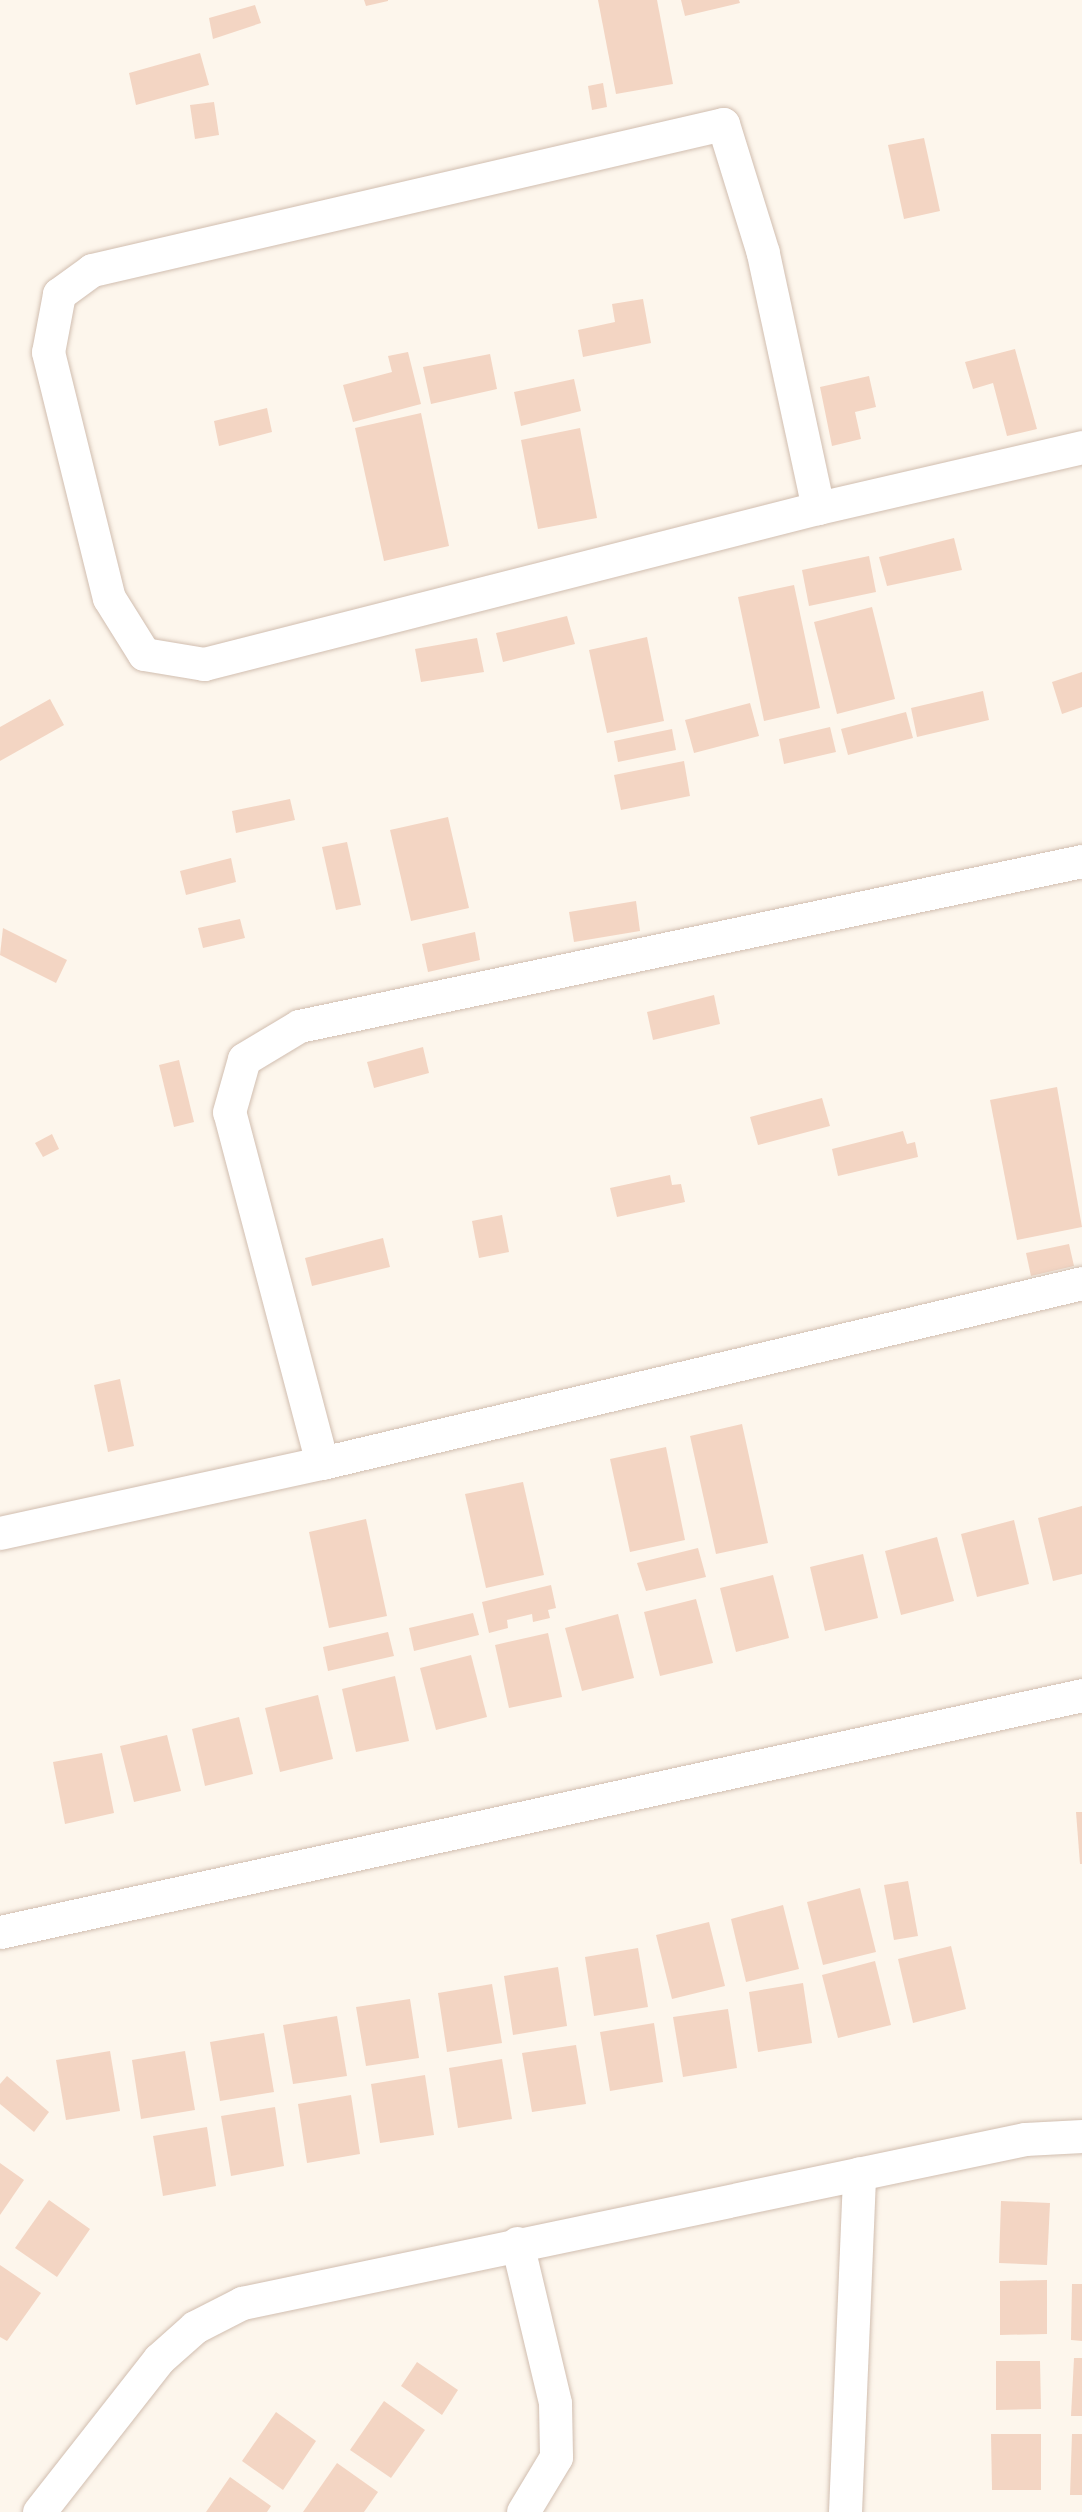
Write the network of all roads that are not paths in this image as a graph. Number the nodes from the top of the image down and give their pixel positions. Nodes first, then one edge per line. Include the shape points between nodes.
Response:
1 (1082, 447) edge
2 (818, 508) junction
3 (1082, 861) edge
4 (1082, 1283) edge
5 (322, 1463) junction
6 (0, 1533) edge
7 (1082, 1695) edge
8 (0, 1932) edge
9 (1082, 2136) edge
10 (859, 2174) junction
11 (517, 2244) junction
12 (39, 2512) edge
13 (523, 2512) edge
14 (845, 2512) edge

1 - 2 street
2 - 2 street via 204,664 144,654 109,598 48,352 59,294 92,270 723,124 763,254
3 - 5 street via 299,1026 244,1059 229,1112
4 - 5 street
5 - 6 street
7 - 8 street
9 - 10 street via 1025,2139
10 - 11 street
10 - 14 street
11 - 12 street via 242,2303 195,2327 159,2359
11 - 13 street via 555,2403 556,2457

